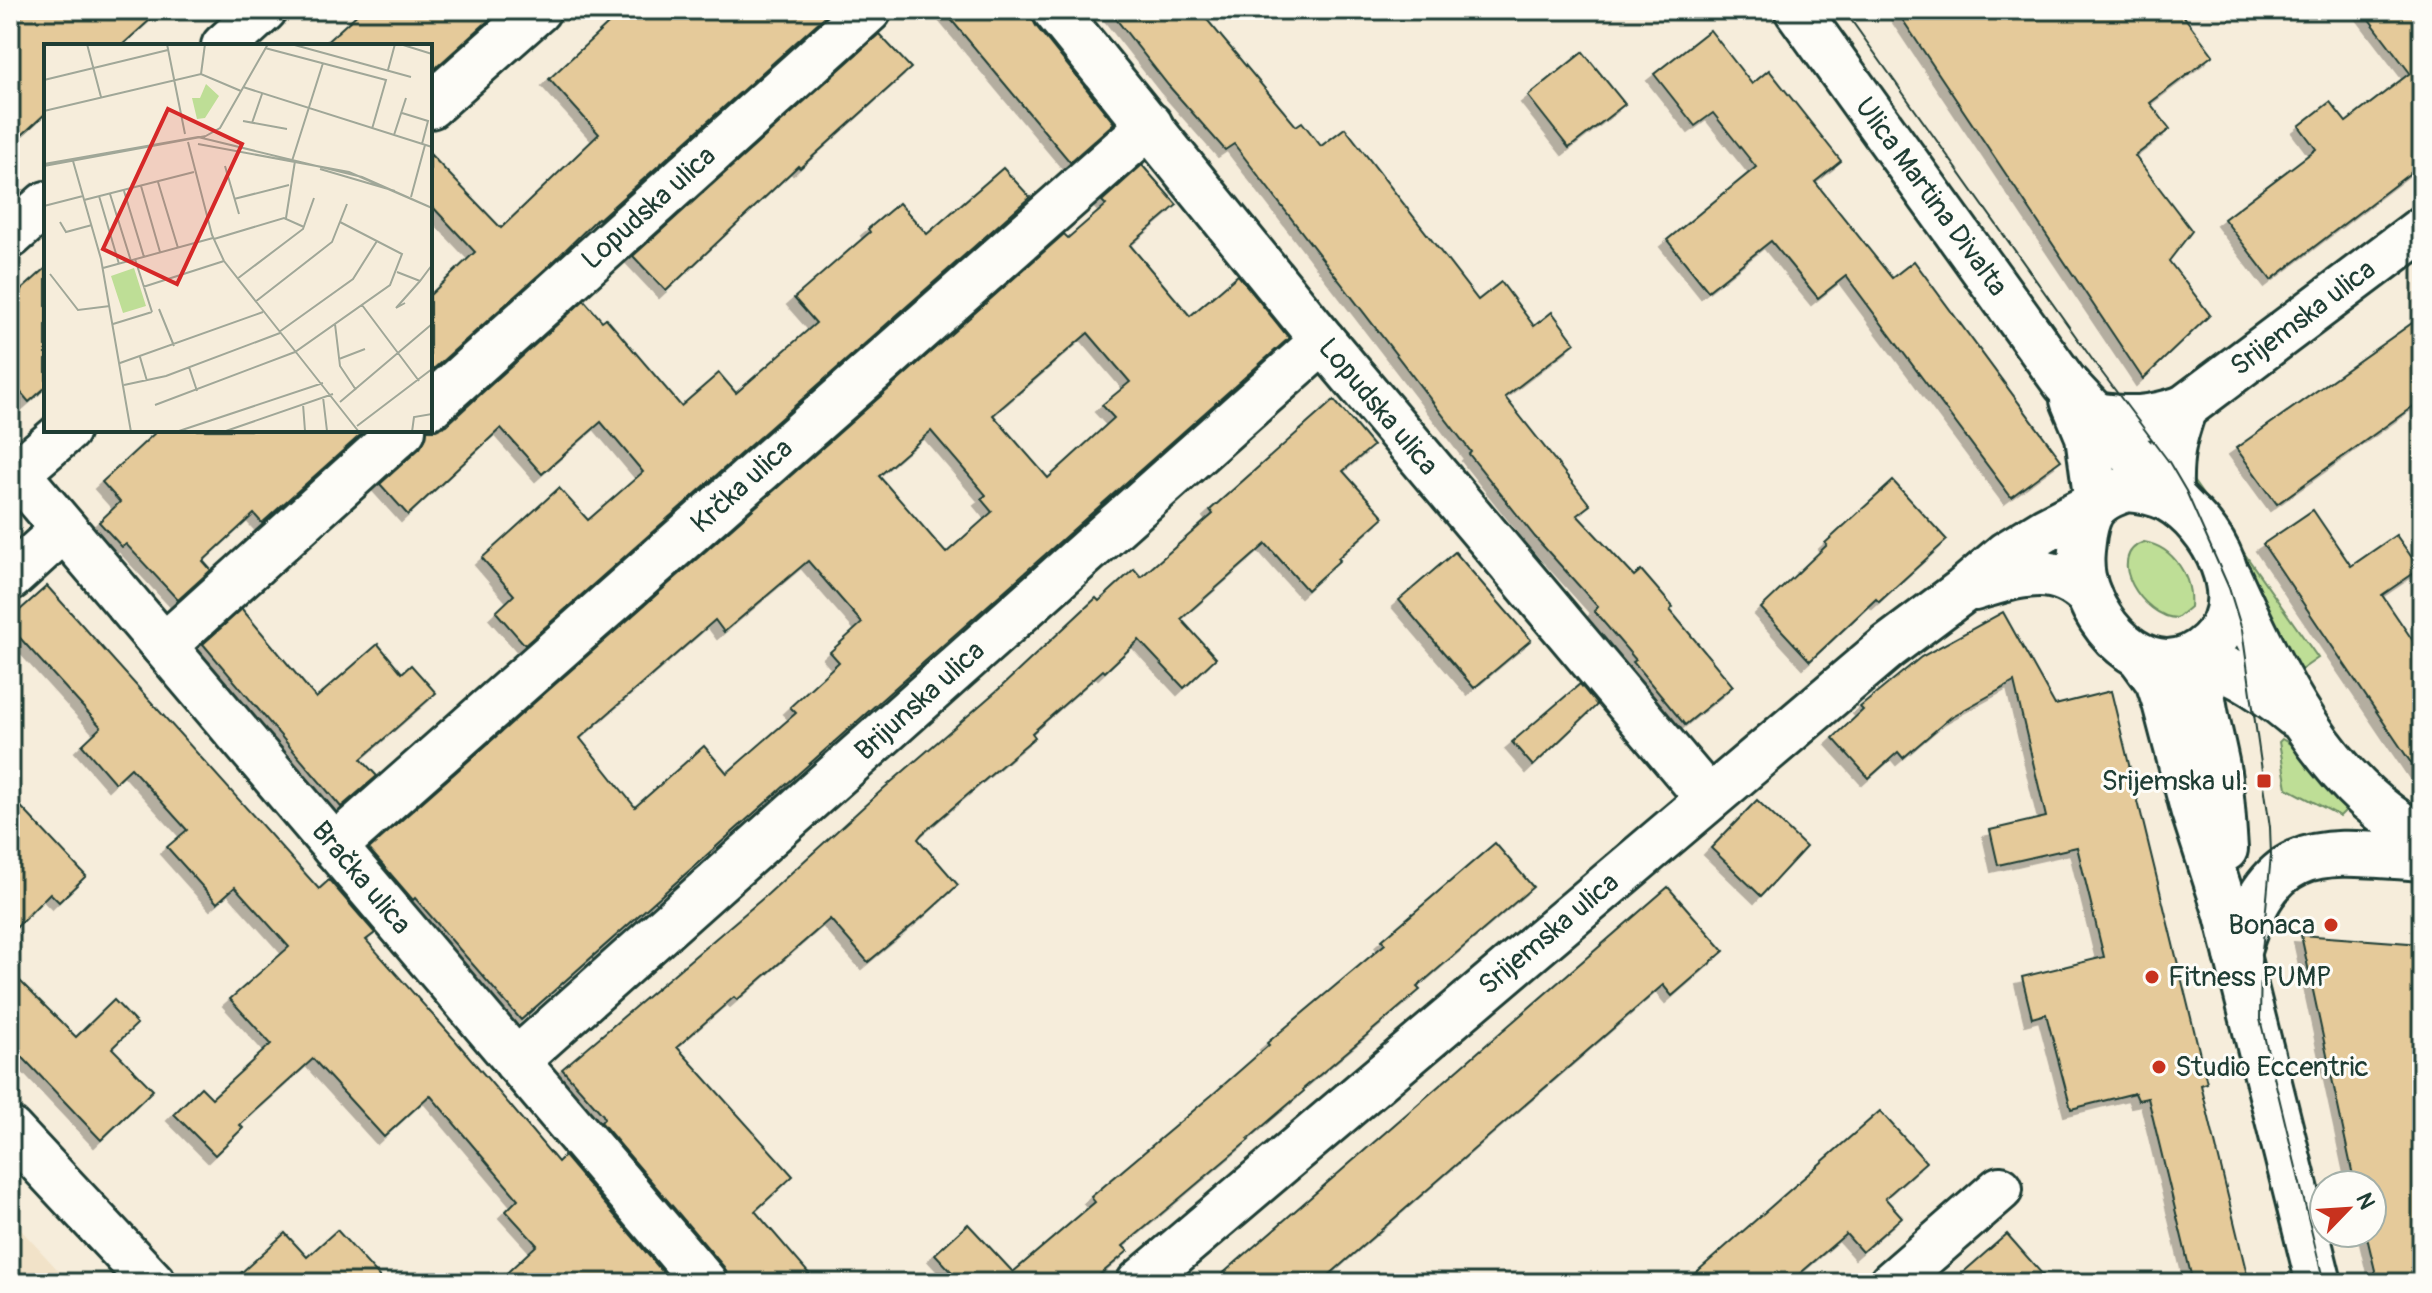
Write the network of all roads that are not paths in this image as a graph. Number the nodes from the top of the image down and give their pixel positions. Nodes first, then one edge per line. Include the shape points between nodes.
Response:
1 (264, 10) edge
2 (538, 10) edge
3 (869, 10) edge
4 (1055, 10) edge
5 (1797, 10) edge
6 (226, 44) edge
7 (432, 104) edge
8 (1150, 125) junction
9 (44, 206) edge
10 (2422, 229) edge
11 (10, 236) edge
12 (1323, 341) junction
13 (2065, 383) junction
14 (432, 404) edge
15 (2184, 408) junction
16 (2094, 415) junction
17 (64, 432) edge
18 (401, 432) edge
19 (14, 469) edge
20 (2176, 502) junction
21 (2097, 503) junction
22 (64, 529) junction
23 (2224, 568) junction
24 (10, 578) edge
25 (1964, 590) junction
26 (2089, 596) junction
27 (164, 646) junction
28 (2139, 655) junction
29 (2198, 656) junction
30 (2304, 723) junction
31 (1708, 798) junction
32 (2422, 837) edge
33 (334, 847) junction
34 (2422, 858) edge
35 (2226, 911) junction
36 (2237, 954) junction
37 (516, 1061) junction
38 (10, 1130) edge
39 (2000, 1189) dead end
40 (153, 1283) edge
41 (705, 1283) edge
42 (1139, 1283) edge
43 (1892, 1283) edge
44 (2319, 1283) edge

1 - 6 street
2 - 7 street
3 - 14 street, Lopudska ulica
4 - 8 street, Lopudska ulica
5 - 13 street, Ulica Martina Divalta
8 - 12 street, Lopudska ulica
8 - 33 street, Krčka ulica
9 - 11 street
10 - 15 street, Srijemska ulica
12 - 31 street, Lopudska ulica
12 - 37 street, Brijunska ulica
13 - 16 street, Ulica Martina Divalta
13 - 21 street, Ulica Martina Divalta via 2088,436
15 - 16 street, Srijemska ulica via 2137,420
15 - 20 street via 2169,462
16 - 20 street, Ulica Martina Divalta
17 - 19 street, Bračka ulica
18 - 27 street
19 - 22 street, Bračka ulica
20 - 21 street via 2127,489
20 - 23 street via 2207,534
21 - 25 street, Srijemska ulica via 2006,554
21 - 26 street via 2086,524 2081,554
22 - 24 street
22 - 27 street, Bračka ulica
23 - 29 street via 2228,613 2218,636
23 - 30 street
25 - 26 street, Srijemska ulica via 2042,573 2065,578
25 - 31 street, Srijemska ulica
26 - 28 street via 2114,635
27 - 33 street, Bračka ulica
28 - 29 street via 2167,663
28 - 35 street via 2164,699
29 - 30 street via 2257,688
29 - 35 street via 2223,809
30 - 32 street via 2369,801
31 - 42 street, Srijemska ulica
33 - 37 street, Bračka ulica
34 - 36 street via 2318,855 2291,865 2256,903
35 - 36 street
36 - 44 street
37 - 41 street, Bračka ulica
38 - 40 street
39 - 43 street

